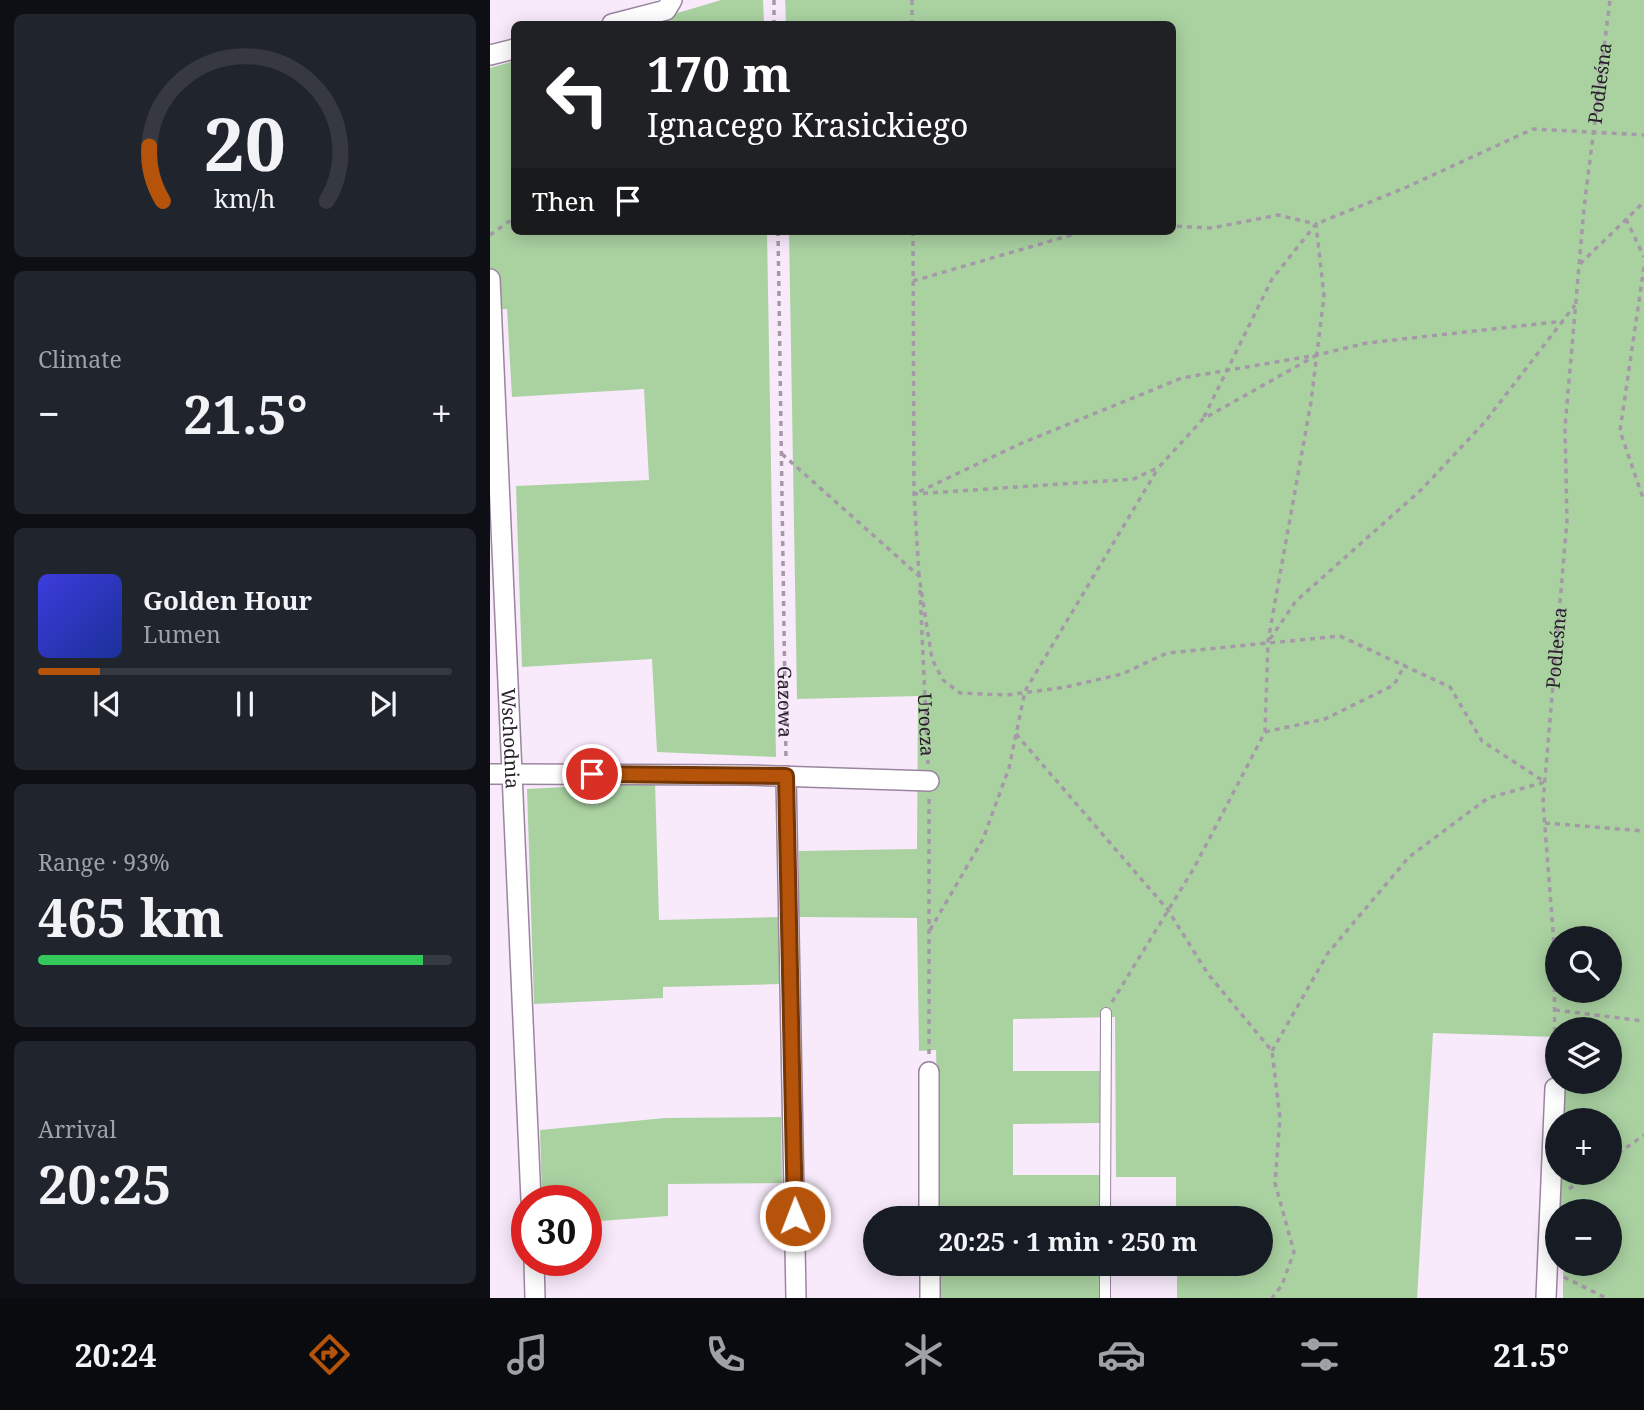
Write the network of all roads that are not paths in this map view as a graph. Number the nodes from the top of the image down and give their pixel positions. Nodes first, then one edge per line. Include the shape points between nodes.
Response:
1 (673, 2) edge
2 (624, 21) edge
3 (511, 50) edge
4 (490, 55) edge
5 (490, 278) edge
6 (514, 773) junction
7 (490, 774) edge
8 (786, 776) junction
9 (929, 780) road end
10 (1106, 1013) road end
11 (929, 1072) road end
12 (1555, 1094) edge
13 (530, 1185) edge
14 (929, 1206) edge
15 (1105, 1206) edge
16 (534, 1276) edge
17 (930, 1276) edge
18 (1105, 1276) edge
19 (535, 1298) edge
20 (796, 1298) edge
21 (930, 1298) edge
22 (1105, 1298) edge
23 (1546, 1298) edge

1 - 2 street via 660,12
3 - 4 street
5 - 6 street, Wschodnia
6 - 7 street
6 - 8 street
6 - 13 street, Wschodnia
8 - 9 street
8 - 20 street
10 - 15 lane
11 - 14 street
12 - 23 street
16 - 19 street
17 - 21 street
18 - 22 lane

